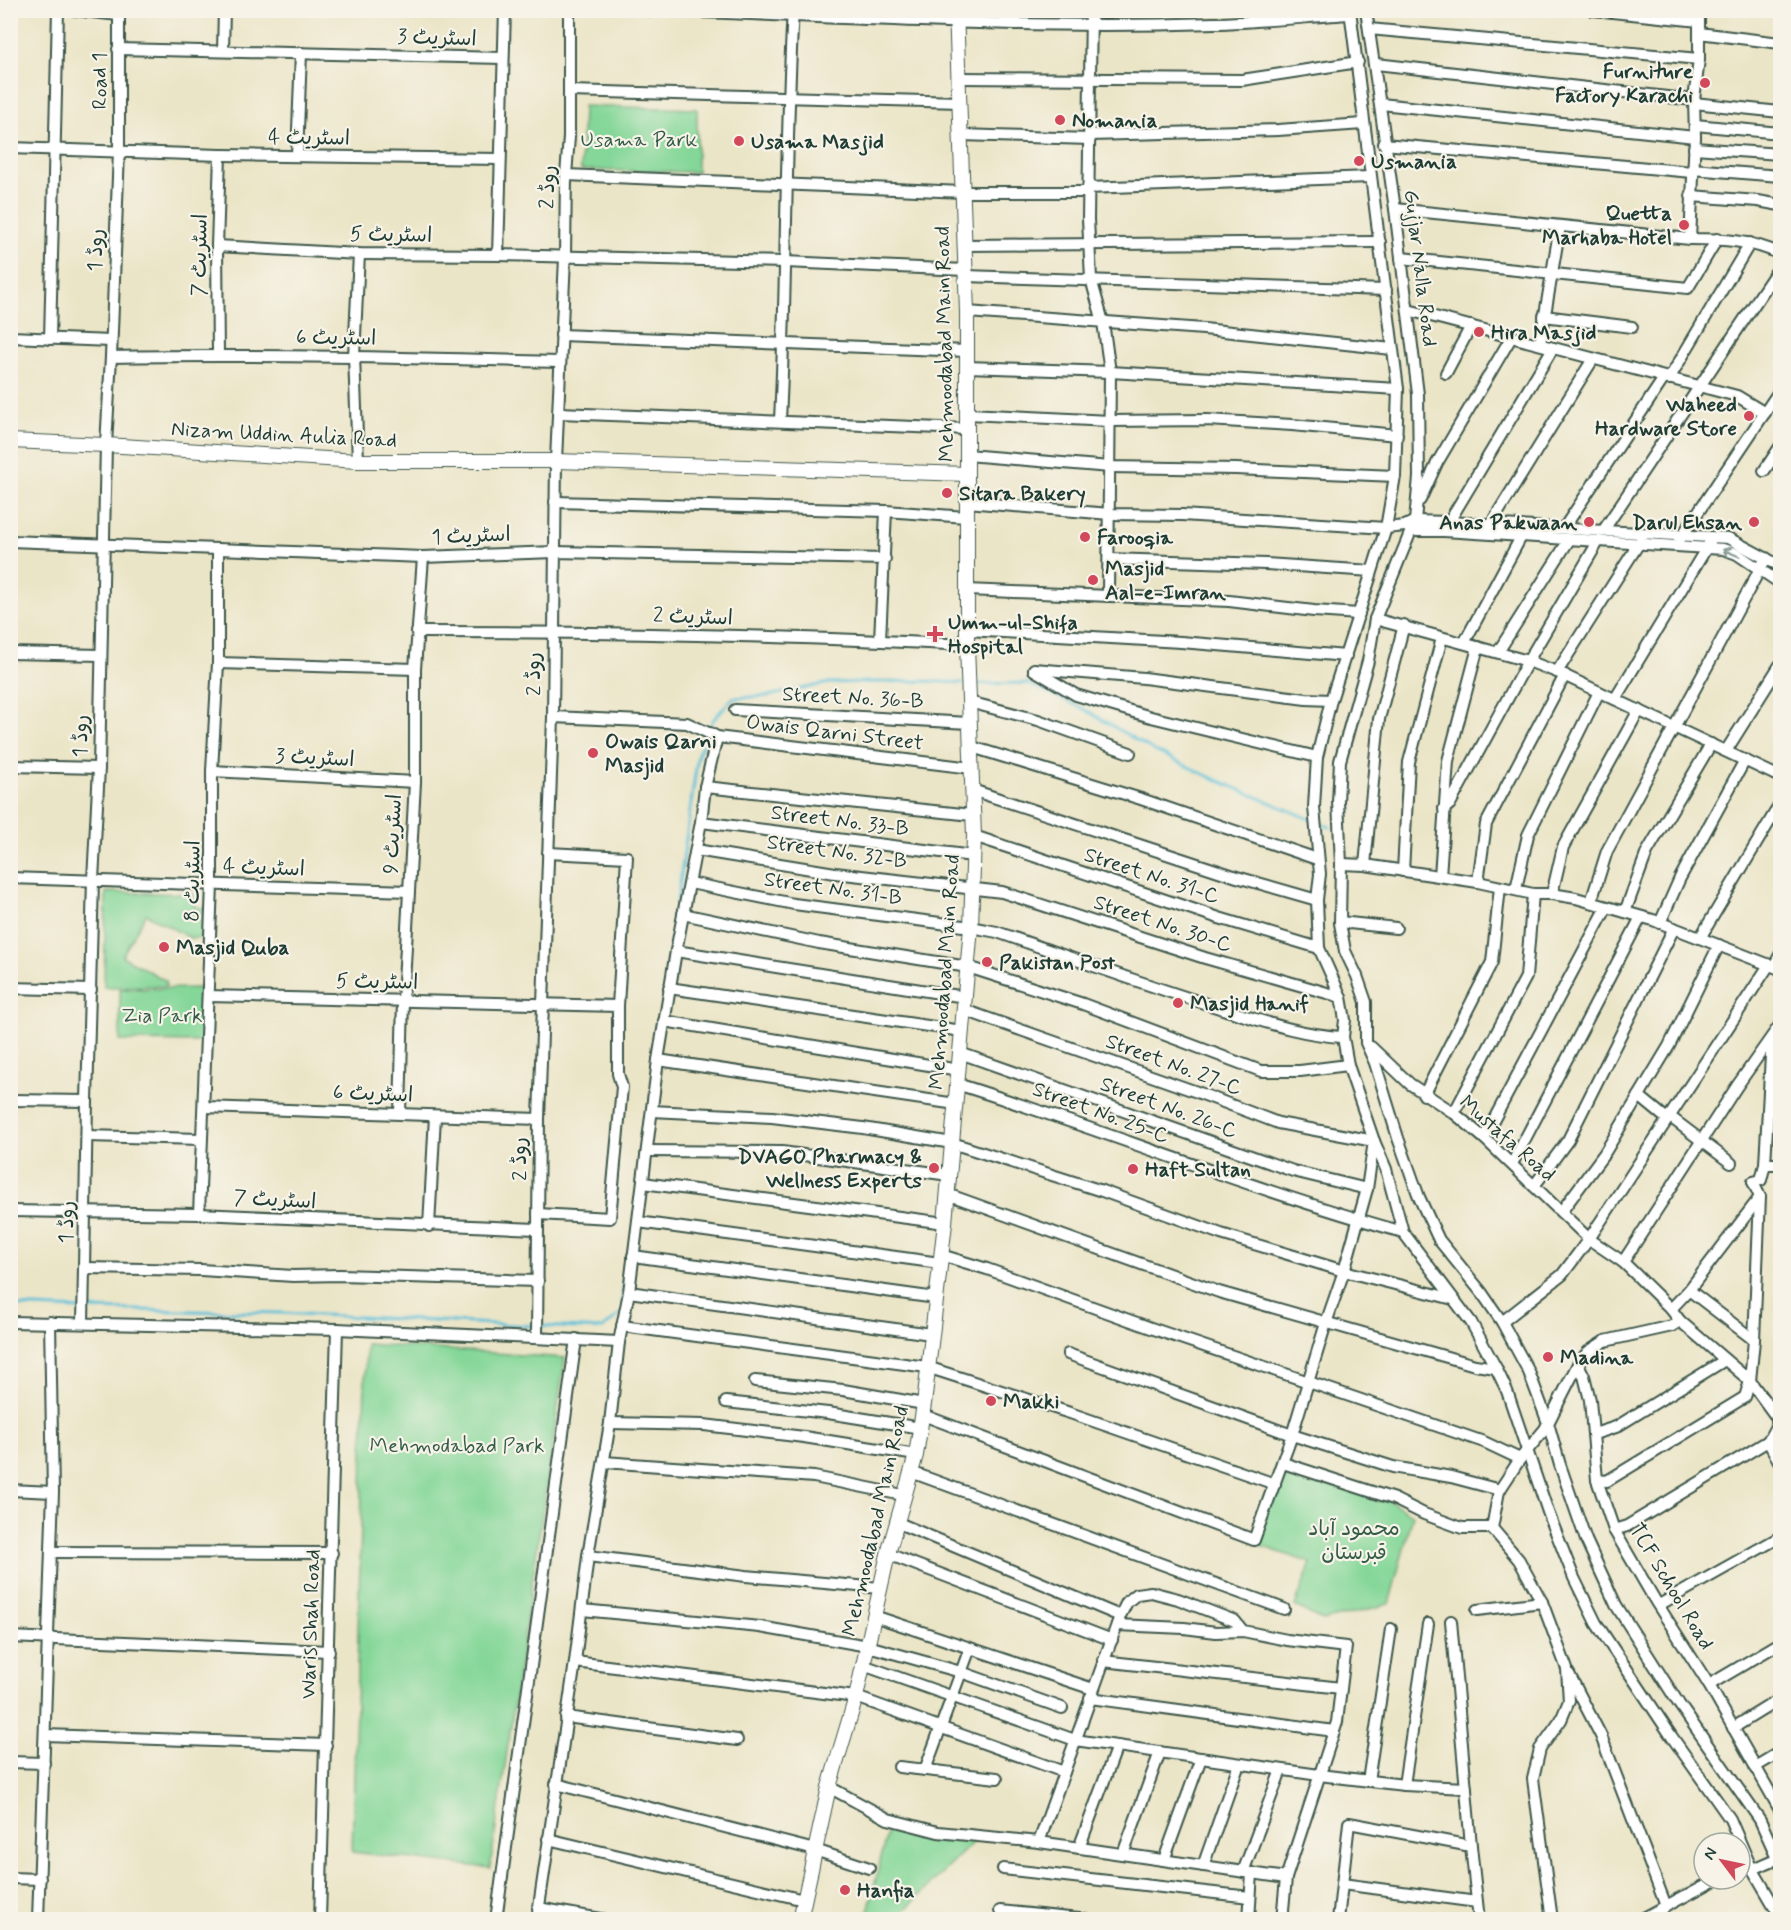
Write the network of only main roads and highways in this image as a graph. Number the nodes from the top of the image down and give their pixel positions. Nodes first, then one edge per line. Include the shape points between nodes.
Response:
1 (957, 16) edge
2 (10, 441) edge
3 (967, 474) junction
4 (800, 1920) edge

1 - 3 main road, Mehmoodabad Main Road via 967,312
2 - 3 main road, Nizam Uddin Aulia Road via 358,461 556,461
3 - 4 main road, Mehmoodabad Main Road via 973,888 945,1223 923,1416 856,1697 829,1787

